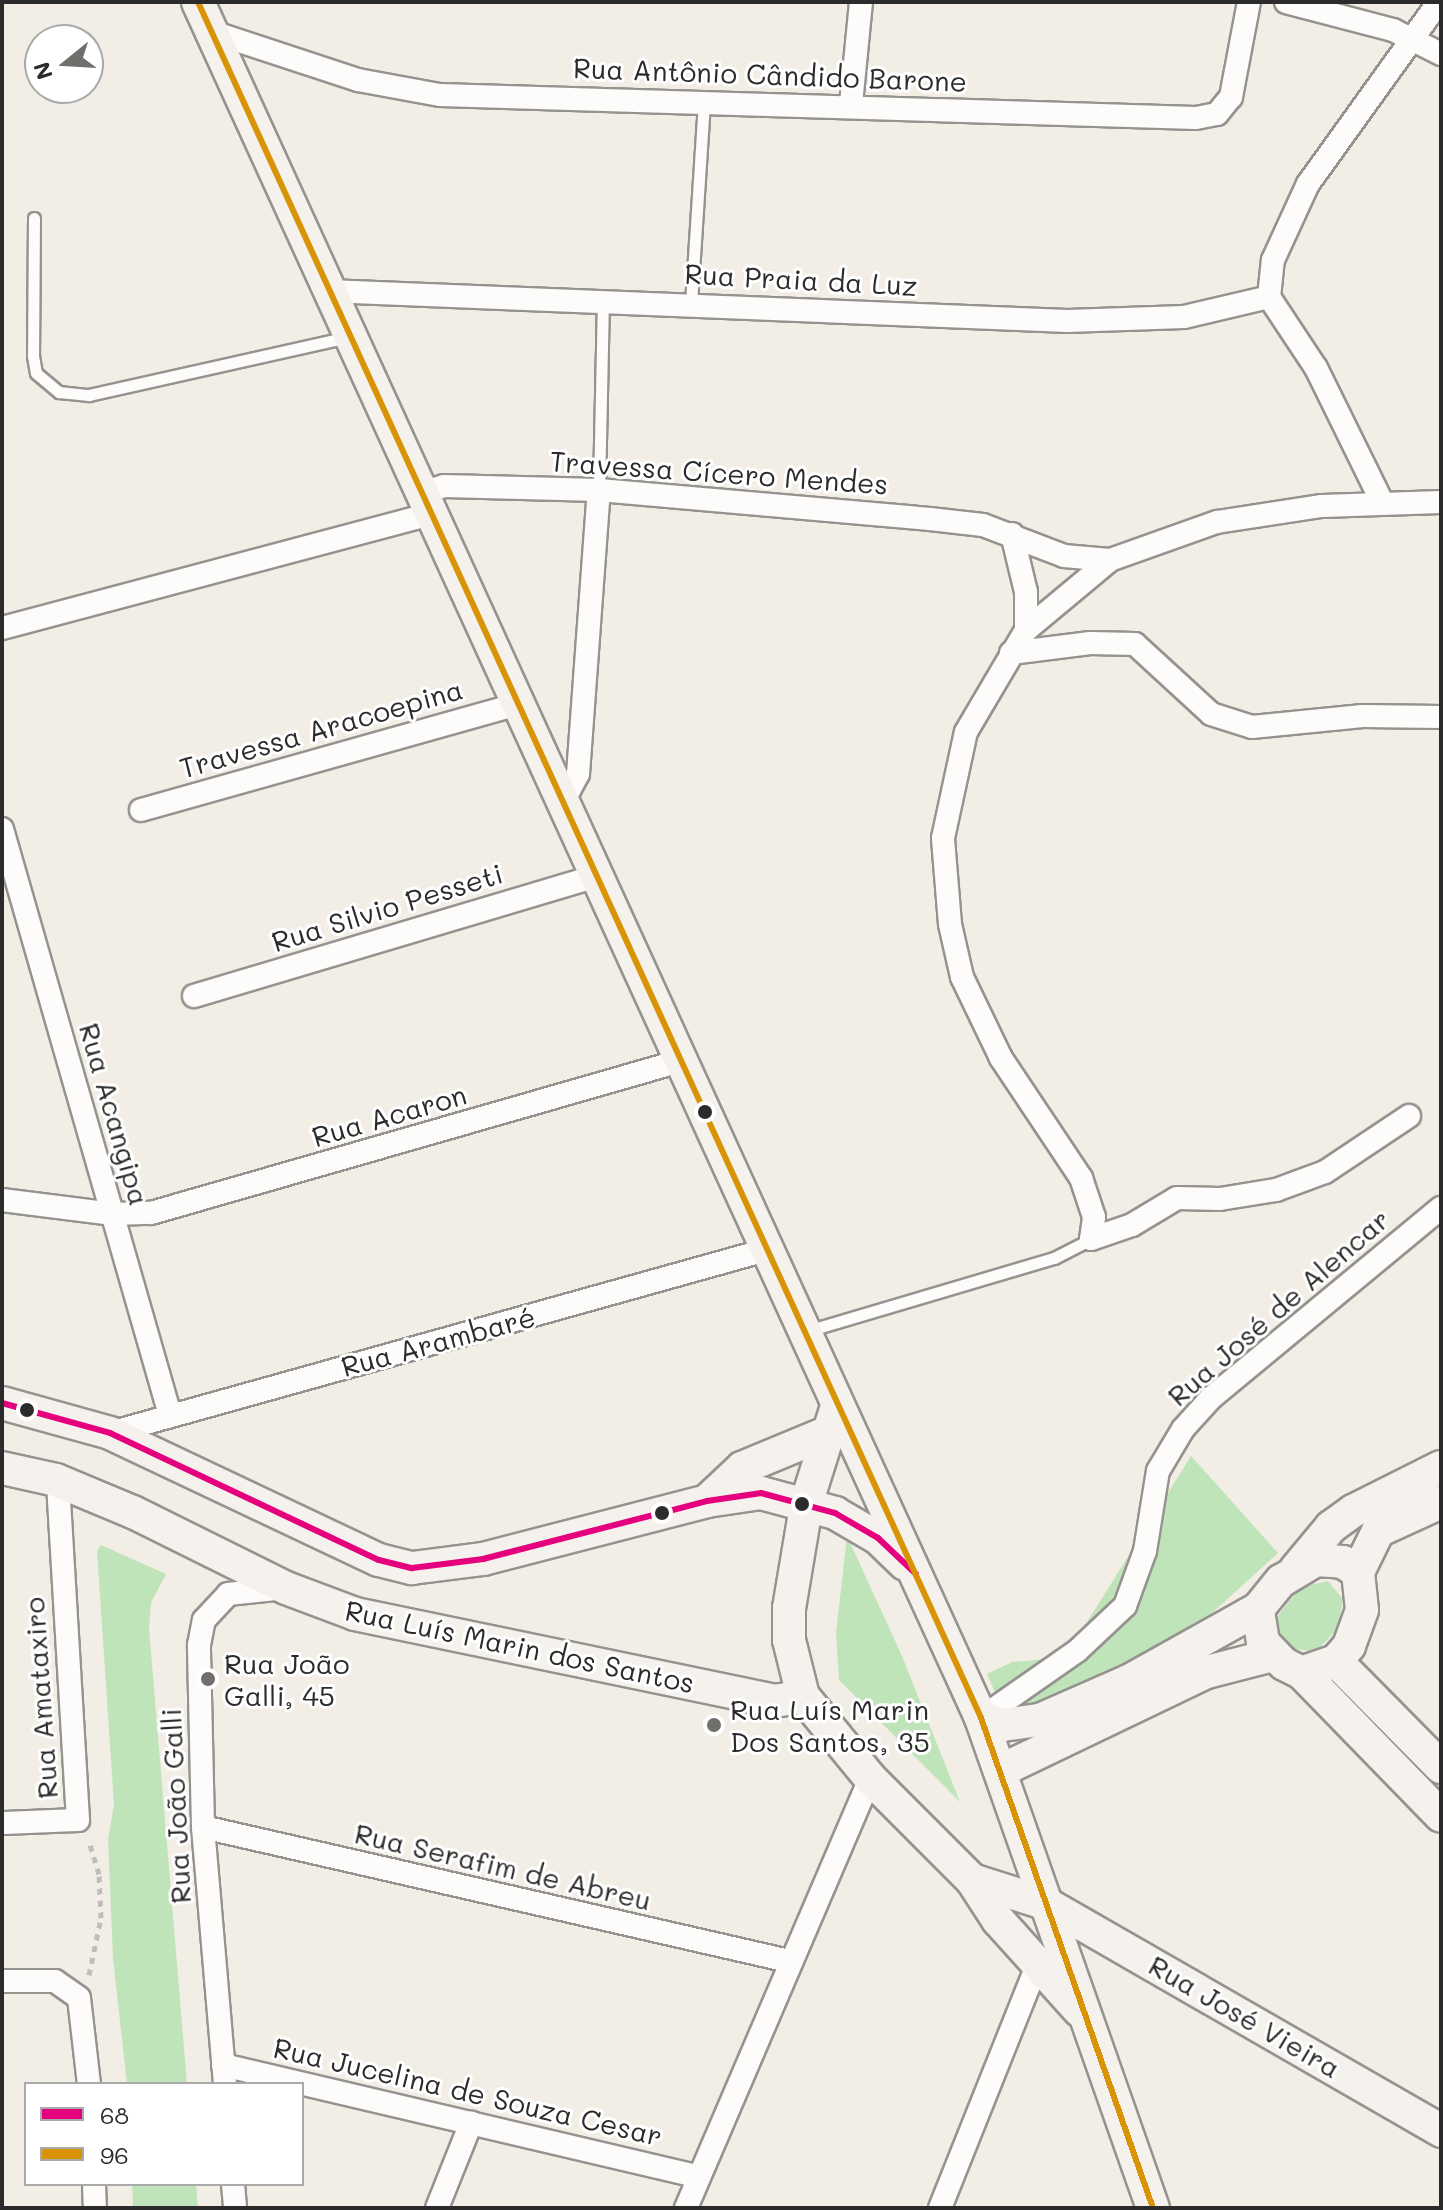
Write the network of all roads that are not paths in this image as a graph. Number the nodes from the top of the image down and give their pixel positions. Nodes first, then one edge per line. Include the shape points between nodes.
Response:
1 (198, 2) edge
2 (861, 2) edge
3 (1249, 2) edge
4 (1286, 2) edge
5 (1439, 2) edge
6 (1313, 5) edge
7 (212, 32) junction
8 (1412, 39) junction
9 (1441, 54) edge
10 (704, 101) junction
11 (851, 104) junction
12 (34, 218) dead end
13 (328, 291) junction
14 (1269, 297) junction
15 (603, 300) junction
16 (691, 303) junction
17 (349, 337) junction
18 (599, 490) junction
19 (1382, 502) junction
20 (1441, 502) edge
21 (424, 503) junction
22 (1012, 534) junction
23 (1110, 560) junction
24 (2, 628) edge
25 (1026, 630) junction
26 (1011, 653) junction
27 (517, 704) junction
28 (1441, 717) edge
29 (564, 800) junction
30 (141, 810) dead end
31 (2, 829) edge
32 (597, 876) junction
33 (11, 897) edge
34 (194, 996) dead end
35 (680, 1061) junction
36 (1409, 1116) dead end
37 (2, 1200) edge
38 (1441, 1208) edge
39 (113, 1214) junction
40 (1091, 1239) junction
41 (766, 1250) junction
42 (803, 1332) junction
43 (2, 1403) edge
44 (170, 1415) junction
45 (833, 1419) junction
46 (110, 1433) junction
47 (1441, 1467) edge
48 (2, 1468) edge
49 (58, 1482) junction
50 (707, 1501) junction
51 (807, 1501) junction
52 (1441, 1502) edge
53 (1296, 1569) junction
54 (1358, 1572) junction
55 (916, 1574) junction
56 (286, 1588) junction
57 (1258, 1609) junction
58 (1273, 1655) junction
59 (1336, 1661) junction
60 (1302, 1673) junction
61 (803, 1696) junction
62 (981, 1718) junction
63 (1441, 1767) edge
64 (1002, 1770) junction
65 (870, 1778) junction
66 (1440, 1813) edge
67 (2, 1823) edge
68 (203, 1827) junction
69 (972, 1880) junction
70 (1047, 1904) junction
71 (789, 1961) junction
72 (1037, 1965) junction
73 (2, 1981) edge
74 (1087, 2019) junction
75 (224, 2074) edge
76 (89, 2082) edge
77 (264, 2082) edge
78 (304, 2090) edge
79 (471, 2123) junction
80 (1441, 2131) edge
81 (698, 2176) junction
82 (94, 2186) edge
83 (233, 2186) edge
84 (95, 2208) edge
85 (235, 2208) edge
86 (437, 2208) edge
87 (686, 2208) edge
88 (940, 2208) edge
89 (1153, 2208) edge

1 - 7 main road
2 - 11 street
3 - 11 street, Rua Antônio Cândido Barone via 1231,97 1217,114 1085,115
4 - 6 street
5 - 8 street
6 - 8 street
7 - 10 street, Rua Antônio Cândido Barone via 401,91
7 - 13 main road
8 - 9 street
8 - 14 street via 1308,184 1277,247
10 - 11 street, Rua Antônio Cândido Barone
10 - 16 lane
12 - 17 lane via 33,356 36,373 59,392 74,396 127,388
13 - 15 street, Rua Praia da Luz
13 - 17 main road
14 - 16 street, Rua Praia da Luz via 1184,317 1067,321
14 - 19 street via 1316,368
15 - 16 street, Rua Praia da Luz
15 - 18 lane
17 - 21 main road
18 - 21 street, Travessa Cícero Mendes via 444,486
18 - 22 street, Travessa Cícero Mendes via 930,519
18 - 29 street via 578,774
19 - 20 street
19 - 23 street via 1217,522
21 - 24 street, Travessa Cícero Mendes
21 - 27 main road
22 - 23 street, Travessa Cícero Mendes via 1056,554
22 - 25 street via 1026,592
23 - 25 street
25 - 26 street
26 - 28 street via 1090,643 1135,644 1211,714 1252,727 1362,716
26 - 40 street via 966,732 952,787 943,838 950,924 962,977 979,1017 1081,1178 1094,1217
27 - 29 main road
27 - 30 street, Travessa Aracoepina
29 - 32 main road
31 - 33 street, Rua Acangipa
32 - 34 street, Rua Silvio Pesseti
32 - 35 main road
33 - 39 street, Rua Acangipa
35 - 39 street, Rua Acaron via 151,1213
35 - 41 main road
36 - 40 street via 1325,1172 1276,1190 1220,1199 1177,1198 1132,1225
37 - 39 street, Rua Acaron
38 - 62 street, Rua José de Alencar via 1211,1398 1183,1429 1158,1471 1145,1551 1125,1606 1077,1651
39 - 44 street, Rua Acangipa
40 - 42 lane via 1054,1258
41 - 42 main road
41 - 44 street, Rua Arambaré
42 - 45 main road
43 - 46 main road
44 - 46 street, Rua Arambaré
45 - 50 main road via 742,1468
45 - 51 main road
45 - 55 main road
46 - 50 main road via 379,1560 441,1567
47 - 53 main road via 1353,1511 1331,1527
48 - 49 main road
49 - 56 main road via 133,1512
49 - 67 street, Rua Amataxiro via 78,1820
50 - 51 main road via 761,1493
51 - 55 main road via 878,1538
51 - 61 main road via 789,1608 789,1640
52 - 54 main road via 1378,1531
53 - 54 main road via 1331,1559
53 - 57 main road
54 - 59 main road via 1363,1590 1359,1625
55 - 62 main road
56 - 61 main road, Rua Luís Marin dos Santos via 355,1614 467,1638 775,1701
56 - 68 street, Rua João Galli via 228,1594 204,1620 199,1645
57 - 58 main road via 1263,1642
57 - 62 main road via 1129,1681 1040,1720 1003,1725
58 - 60 main road
58 - 64 main road via 1207,1672
59 - 60 main road
59 - 63 main road
60 - 66 main road
61 - 65 main road
62 - 64 main road
64 - 70 main road
65 - 69 main road
65 - 71 street
68 - 71 street, Rua Serafim de Abreu
68 - 75 street, Rua João Galli
69 - 70 main road, Rua José Vieira
69 - 72 main road
70 - 74 main road
70 - 80 main road, Rua José Vieira
71 - 81 street
72 - 74 main road
72 - 88 street
73 - 76 street via 55,1981 79,1998
74 - 89 main road
75 - 77 street, Rua Jucelina de Souza Cesar
78 - 79 street, Rua Jucelina de Souza Cesar
79 - 81 street, Rua Jucelina de Souza Cesar
79 - 86 street
81 - 87 street
82 - 84 street
83 - 85 street

